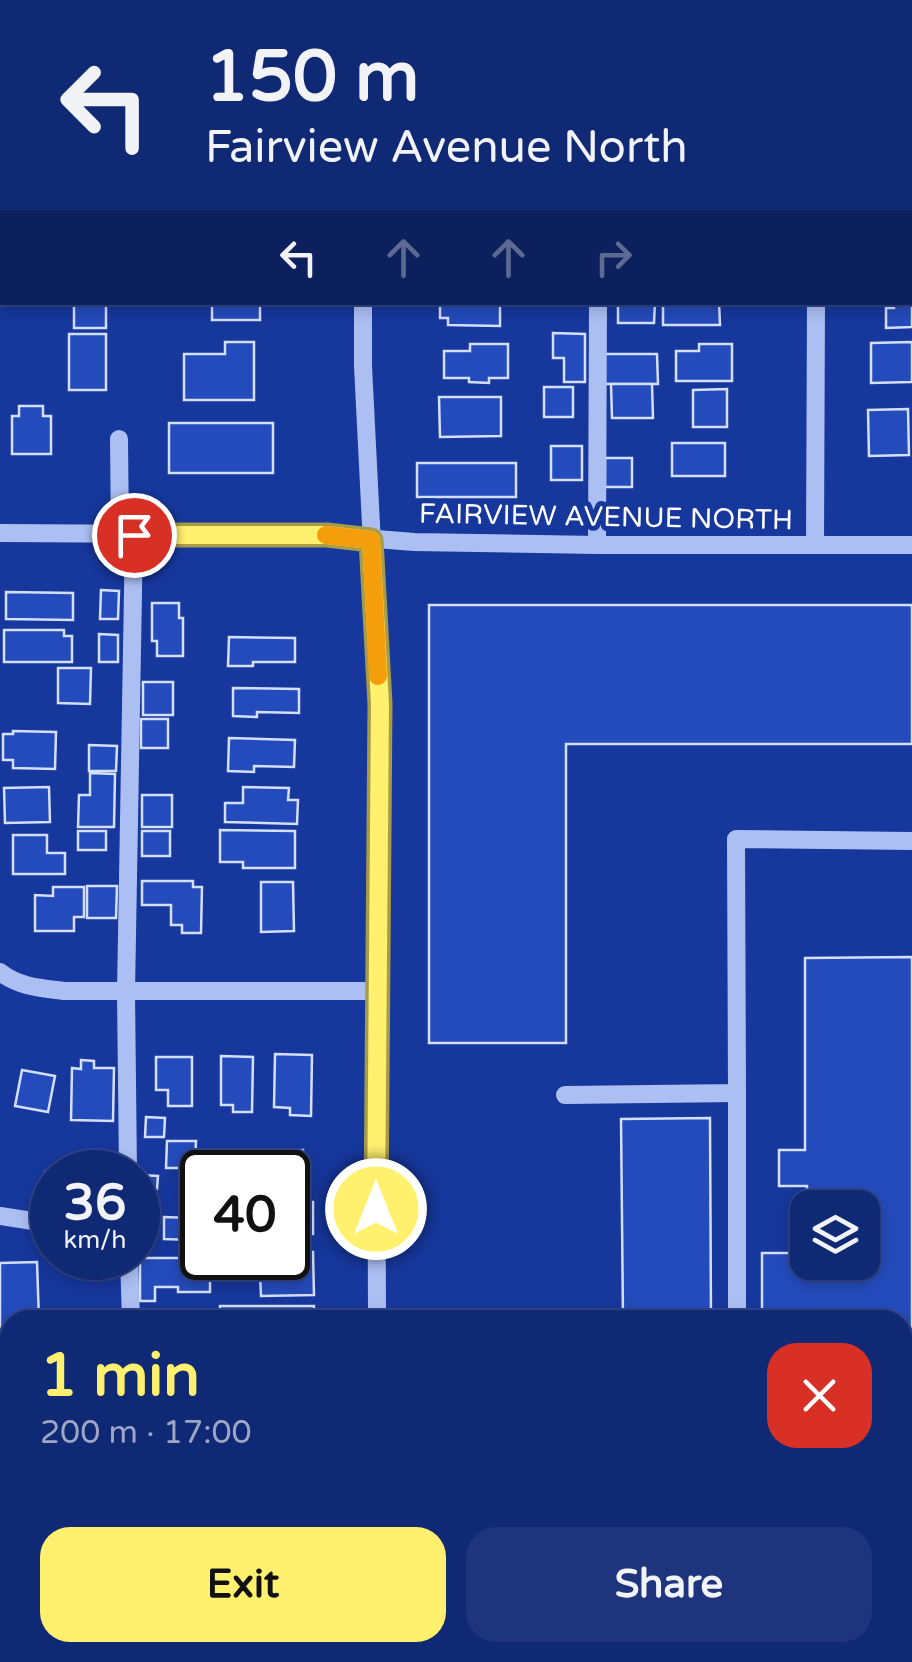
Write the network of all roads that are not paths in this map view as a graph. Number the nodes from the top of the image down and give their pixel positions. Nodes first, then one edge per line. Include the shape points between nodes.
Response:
1 (364, 305) edge
2 (598, 305) edge
3 (816, 305) edge
4 (119, 439) dead end
5 (0, 533) edge
6 (127, 535) junction
7 (371, 540) junction
8 (597, 545) junction
9 (815, 545) junction
10 (912, 545) edge
11 (912, 841) edge
12 (0, 972) edge
13 (376, 991) junction
14 (126, 992) junction
15 (737, 1092) junction
16 (565, 1096) dead end
17 (128, 1150) edge
18 (0, 1216) edge
19 (30, 1221) edge
20 (130, 1280) edge
21 (131, 1310) edge
22 (377, 1310) edge
23 (737, 1310) edge

1 - 7 street
2 - 8 street
3 - 9 street
4 - 6 street
5 - 6 street, FAIRVIEW AVENUE NORTH
6 - 7 street, FAIRVIEW AVENUE NORTH
6 - 14 street
7 - 8 street, FAIRVIEW AVENUE NORTH
7 - 13 street via 380,704
8 - 9 street, FAIRVIEW AVENUE NORTH
9 - 10 street, FAIRVIEW AVENUE NORTH
11 - 15 street via 736,839
12 - 14 street via 29,987
13 - 14 street
13 - 22 street
14 - 17 street
15 - 16 street
15 - 23 street
18 - 19 street
20 - 21 street

